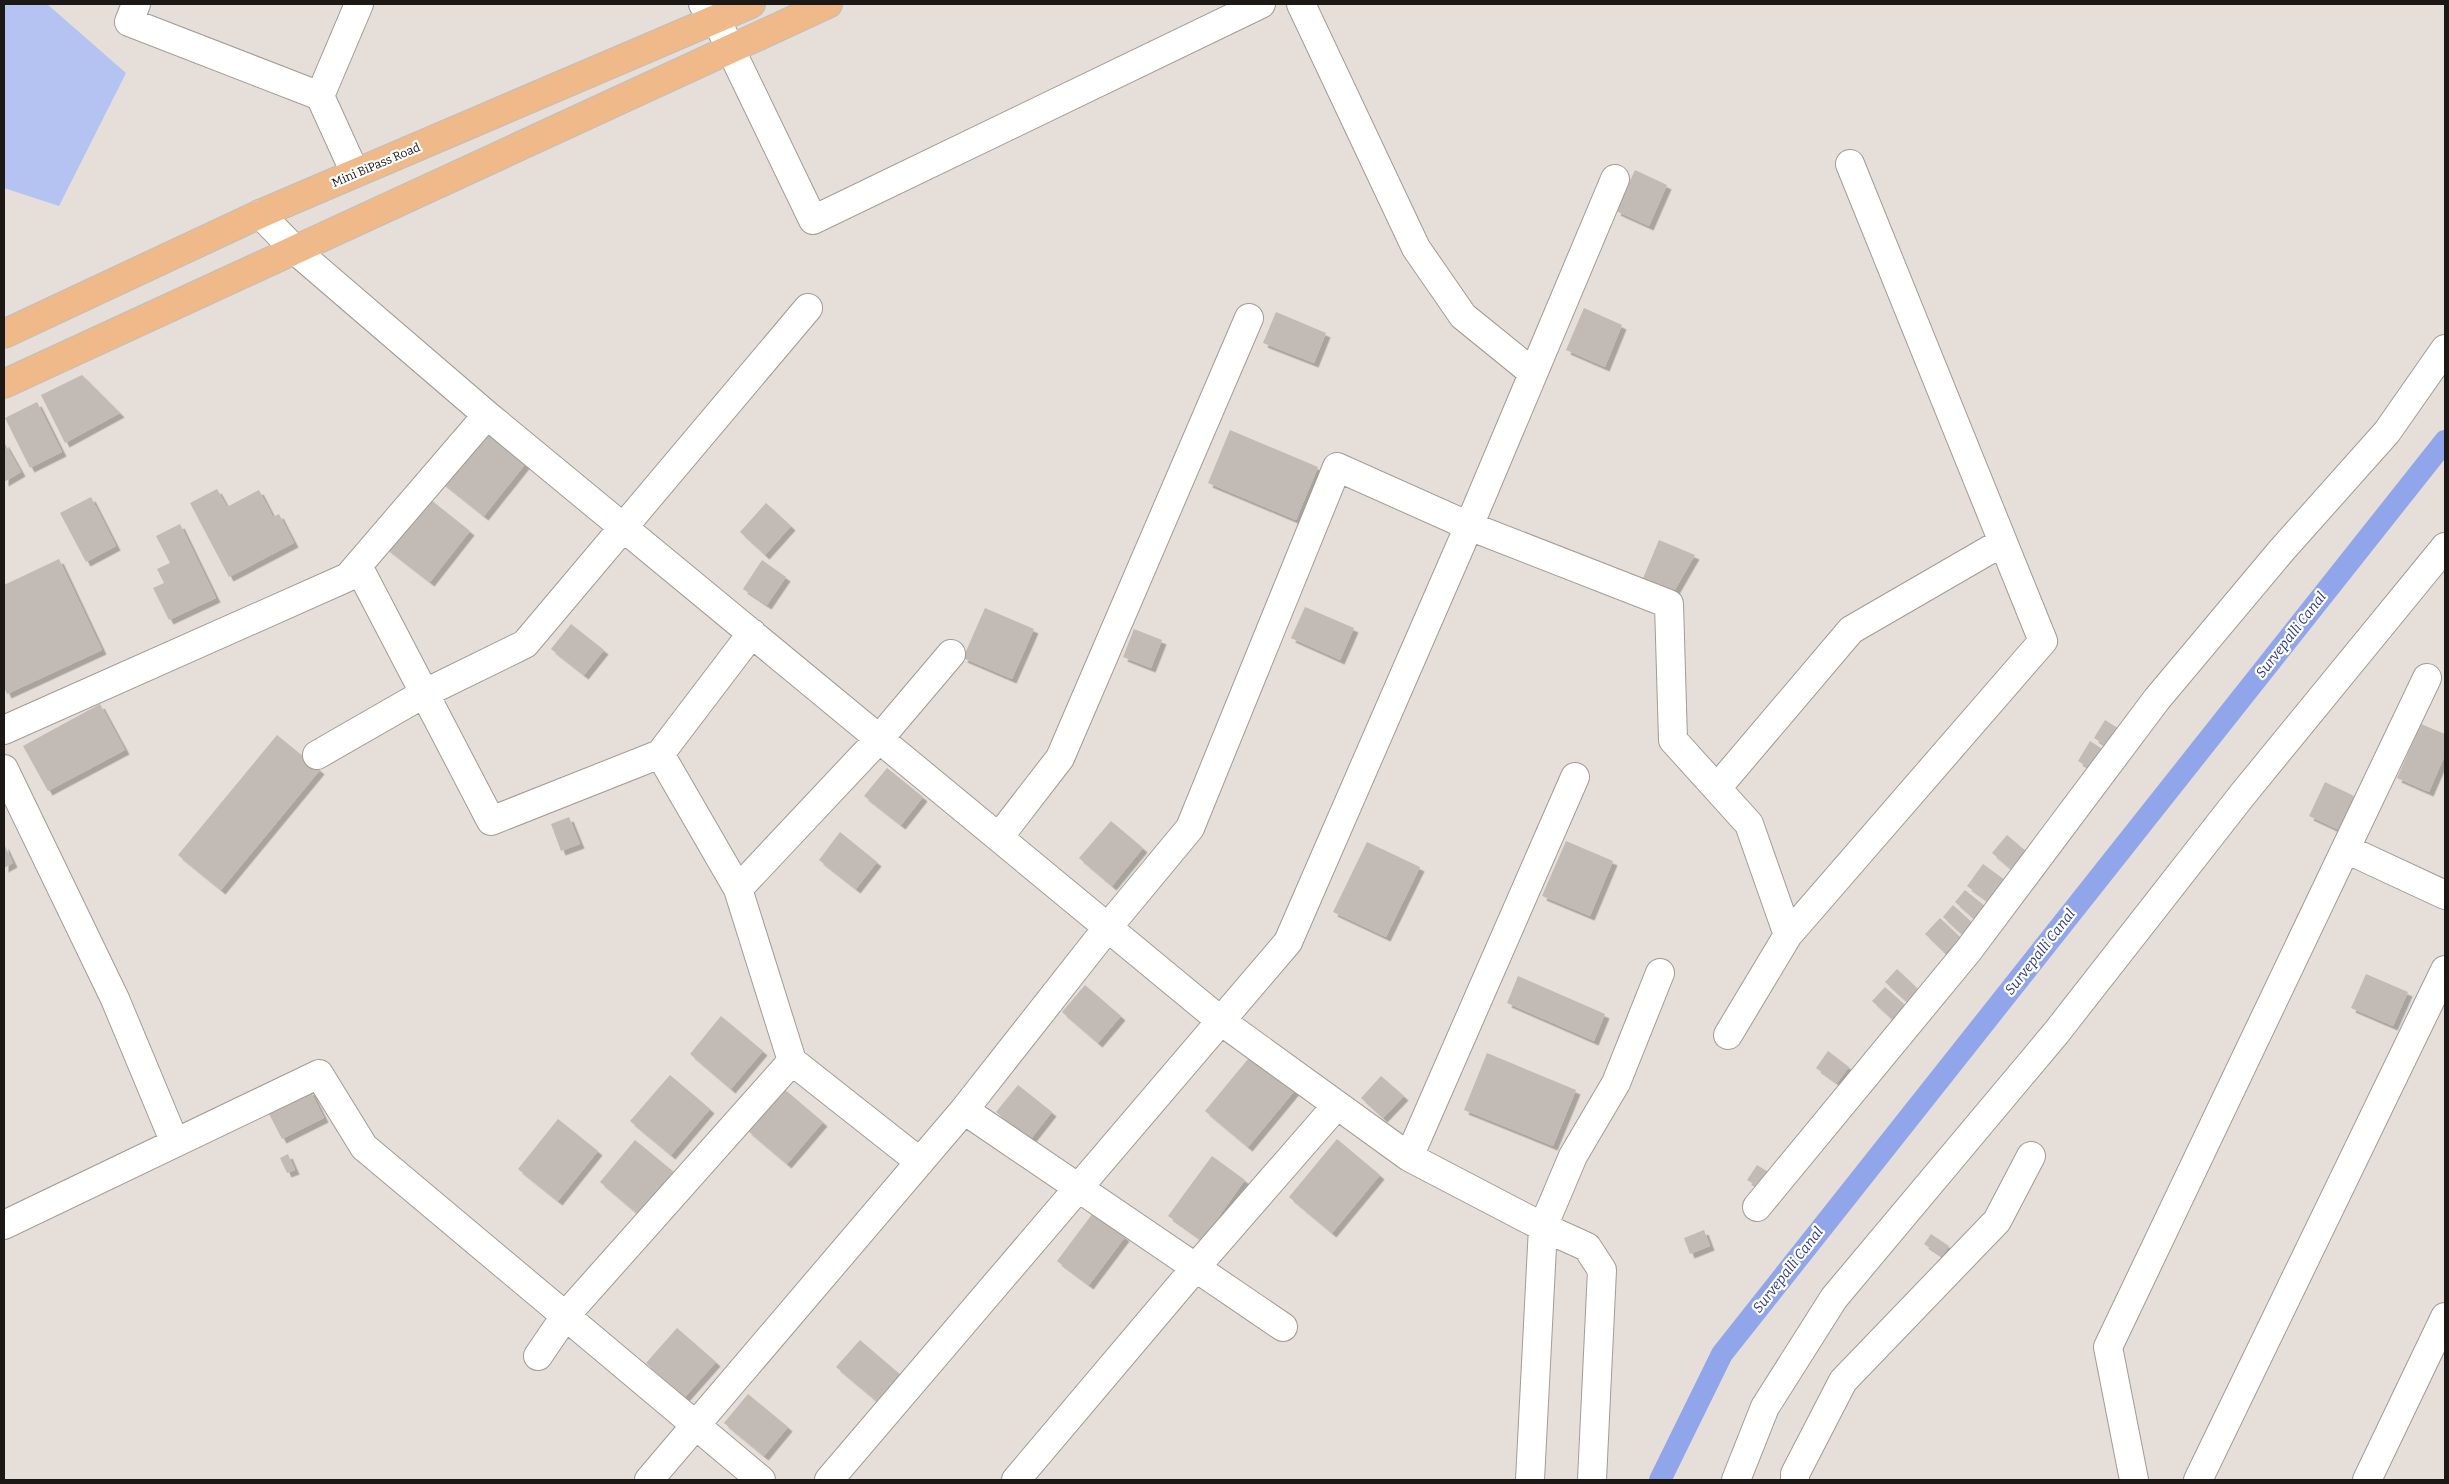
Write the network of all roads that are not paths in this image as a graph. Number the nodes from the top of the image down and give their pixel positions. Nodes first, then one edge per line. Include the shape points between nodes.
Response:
1 (136, 4) edge
2 (360, 4) edge
3 (752, 4) edge
4 (828, 4) edge
5 (1260, 4) edge
6 (1301, 4) edge
7 (711, 9) edge
8 (729, 49) junction
9 (320, 96) junction
10 (1850, 164) dead end
11 (355, 173) junction
12 (1615, 179) dead end
13 (260, 214) junction
14 (295, 250) junction
15 (808, 308) dead end
16 (1249, 318) dead end
17 (4, 334) edge
18 (2445, 349) edge
19 (1532, 372) junction
20 (4, 384) edge
21 (487, 415) junction
22 (1469, 526) junction
23 (624, 527) junction
24 (2002, 542) junction
25 (2445, 547) edge
26 (358, 566) junction
27 (752, 633) junction
28 (950, 654) dead end
29 (2427, 678) dead end
30 (425, 693) junction
31 (4, 730) edge
32 (879, 739) junction
33 (317, 754) dead end
34 (660, 754) junction
35 (4, 769) edge
36 (1575, 778) dead end
37 (1717, 788) junction
38 (998, 837) junction
39 (2346, 849) junction
40 (738, 888) junction
41 (2445, 895) edge
42 (1108, 927) junction
43 (1788, 935) junction
44 (2445, 970) edge
45 (1660, 973) dead end
46 (1221, 1021) junction
47 (1728, 1035) dead end
48 (792, 1061) junction
49 (1337, 1105) junction
50 (964, 1110) junction
51 (175, 1143) junction
52 (2032, 1156) dead end
53 (1409, 1157) junction
54 (920, 1162) junction
55 (1078, 1188) junction
56 (1757, 1207) dead end
57 (4, 1225) edge
58 (1543, 1227) junction
59 (1196, 1267) junction
60 (566, 1315) junction
61 (2445, 1317) edge
62 (1283, 1327) dead end
63 (538, 1356) dead end
64 (696, 1424) junction
65 (649, 1480) edge
66 (761, 1480) edge
67 (829, 1480) edge
68 (1016, 1480) edge
69 (1530, 1480) edge
70 (1592, 1480) edge
71 (1736, 1480) edge
72 (1795, 1480) edge
73 (2134, 1480) edge
74 (2198, 1480) edge
75 (2367, 1480) edge

1 - 9 street via 129,22
2 - 9 street
3 - 7 main road, Mini BiPass Road
4 - 8 main road
5 - 8 street via 813,220
6 - 19 street via 1416,248 1462,316
7 - 8 street
7 - 11 main road, Mini BiPass Road
8 - 14 main road
9 - 11 street
10 - 24 street
11 - 13 main road, Mini BiPass Road
12 - 19 street
13 - 14 street
13 - 17 main road, Mini BiPass Road
14 - 20 main road
14 - 21 street
15 - 23 street
16 - 38 street via 1060,758
18 - 56 street via 2387,432 2281,551 2157,699 1968,951
19 - 22 street
21 - 23 street
21 - 26 street
22 - 37 street via 1668,604 1673,740
22 - 42 street via 1337,467 1190,828
22 - 46 street via 1288,942
23 - 27 street
23 - 30 street via 525,644
24 - 37 street via 1851,630
24 - 43 street via 2043,641
25 - 71 street via 2242,794 2056,1033 1834,1298 1765,1407
26 - 30 street
26 - 31 street via 348,577
27 - 32 street
27 - 34 street
28 - 32 street
29 - 39 street
30 - 33 street
30 - 34 street via 491,821
32 - 38 street
32 - 40 street
34 - 40 street
35 - 51 street via 115,999
36 - 53 street
37 - 43 street via 1749,824
38 - 42 street
39 - 41 street
39 - 73 street via 2108,1346
40 - 48 street
42 - 46 street
42 - 50 street
43 - 47 street
44 - 74 street
45 - 58 street via 1616,1083 1573,1156
46 - 49 street
46 - 55 street
48 - 54 street
48 - 60 street
49 - 53 street
49 - 59 street
50 - 54 street
50 - 55 street
51 - 57 street
51 - 60 street via 319,1074 364,1146
52 - 72 street via 1996,1221 1843,1381 1795,1474
53 - 58 street
54 - 64 street
55 - 59 street
55 - 67 street
58 - 69 street
58 - 70 street via 1587,1246 1602,1270
59 - 62 street
59 - 68 street
60 - 63 street
60 - 64 street
61 - 75 street
64 - 65 street
64 - 66 street

